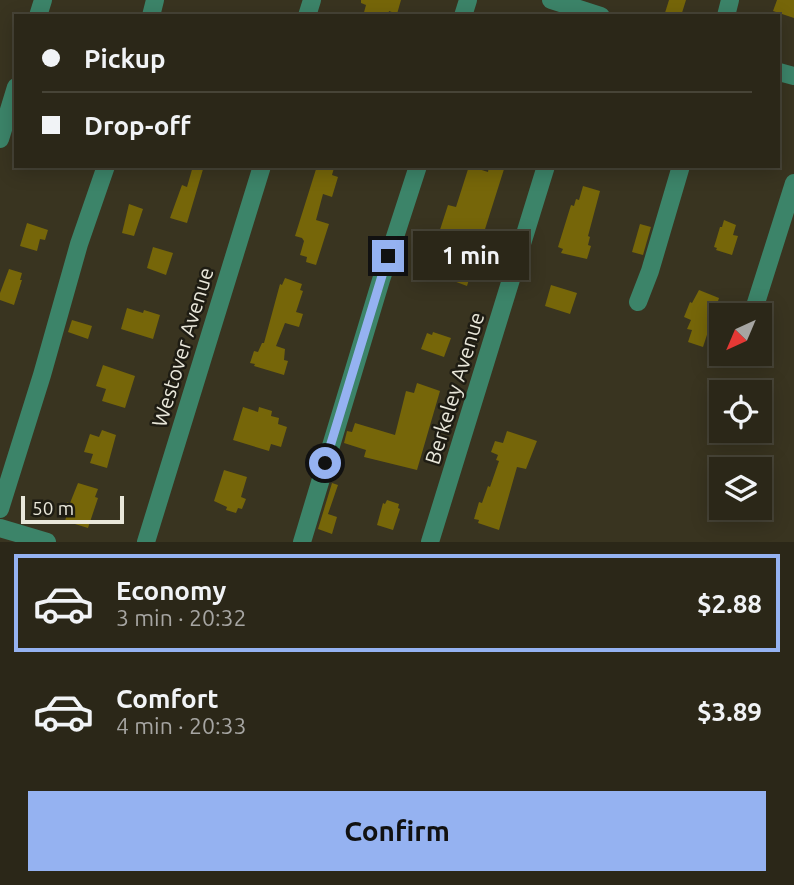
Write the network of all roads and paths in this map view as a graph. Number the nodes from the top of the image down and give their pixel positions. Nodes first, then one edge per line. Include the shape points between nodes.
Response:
1 (551, 0) edge
2 (595, 11) edge
3 (14, 94) edge
4 (0, 139) edge
5 (105, 168) edge
6 (261, 168) edge
7 (417, 168) edge
8 (545, 168) edge
9 (680, 168) edge
10 (794, 183) edge
11 (638, 302) dead end
12 (756, 303) edge
13 (0, 509) edge
14 (0, 528) edge
15 (47, 542) edge
16 (146, 542) edge
17 (302, 542) edge
18 (429, 542) edge

1 - 2 street
3 - 4 street
5 - 13 street
6 - 16 street, Westover Avenue
7 - 17 street
8 - 18 street, Berkeley Avenue
9 - 11 street
10 - 12 street
14 - 15 street

